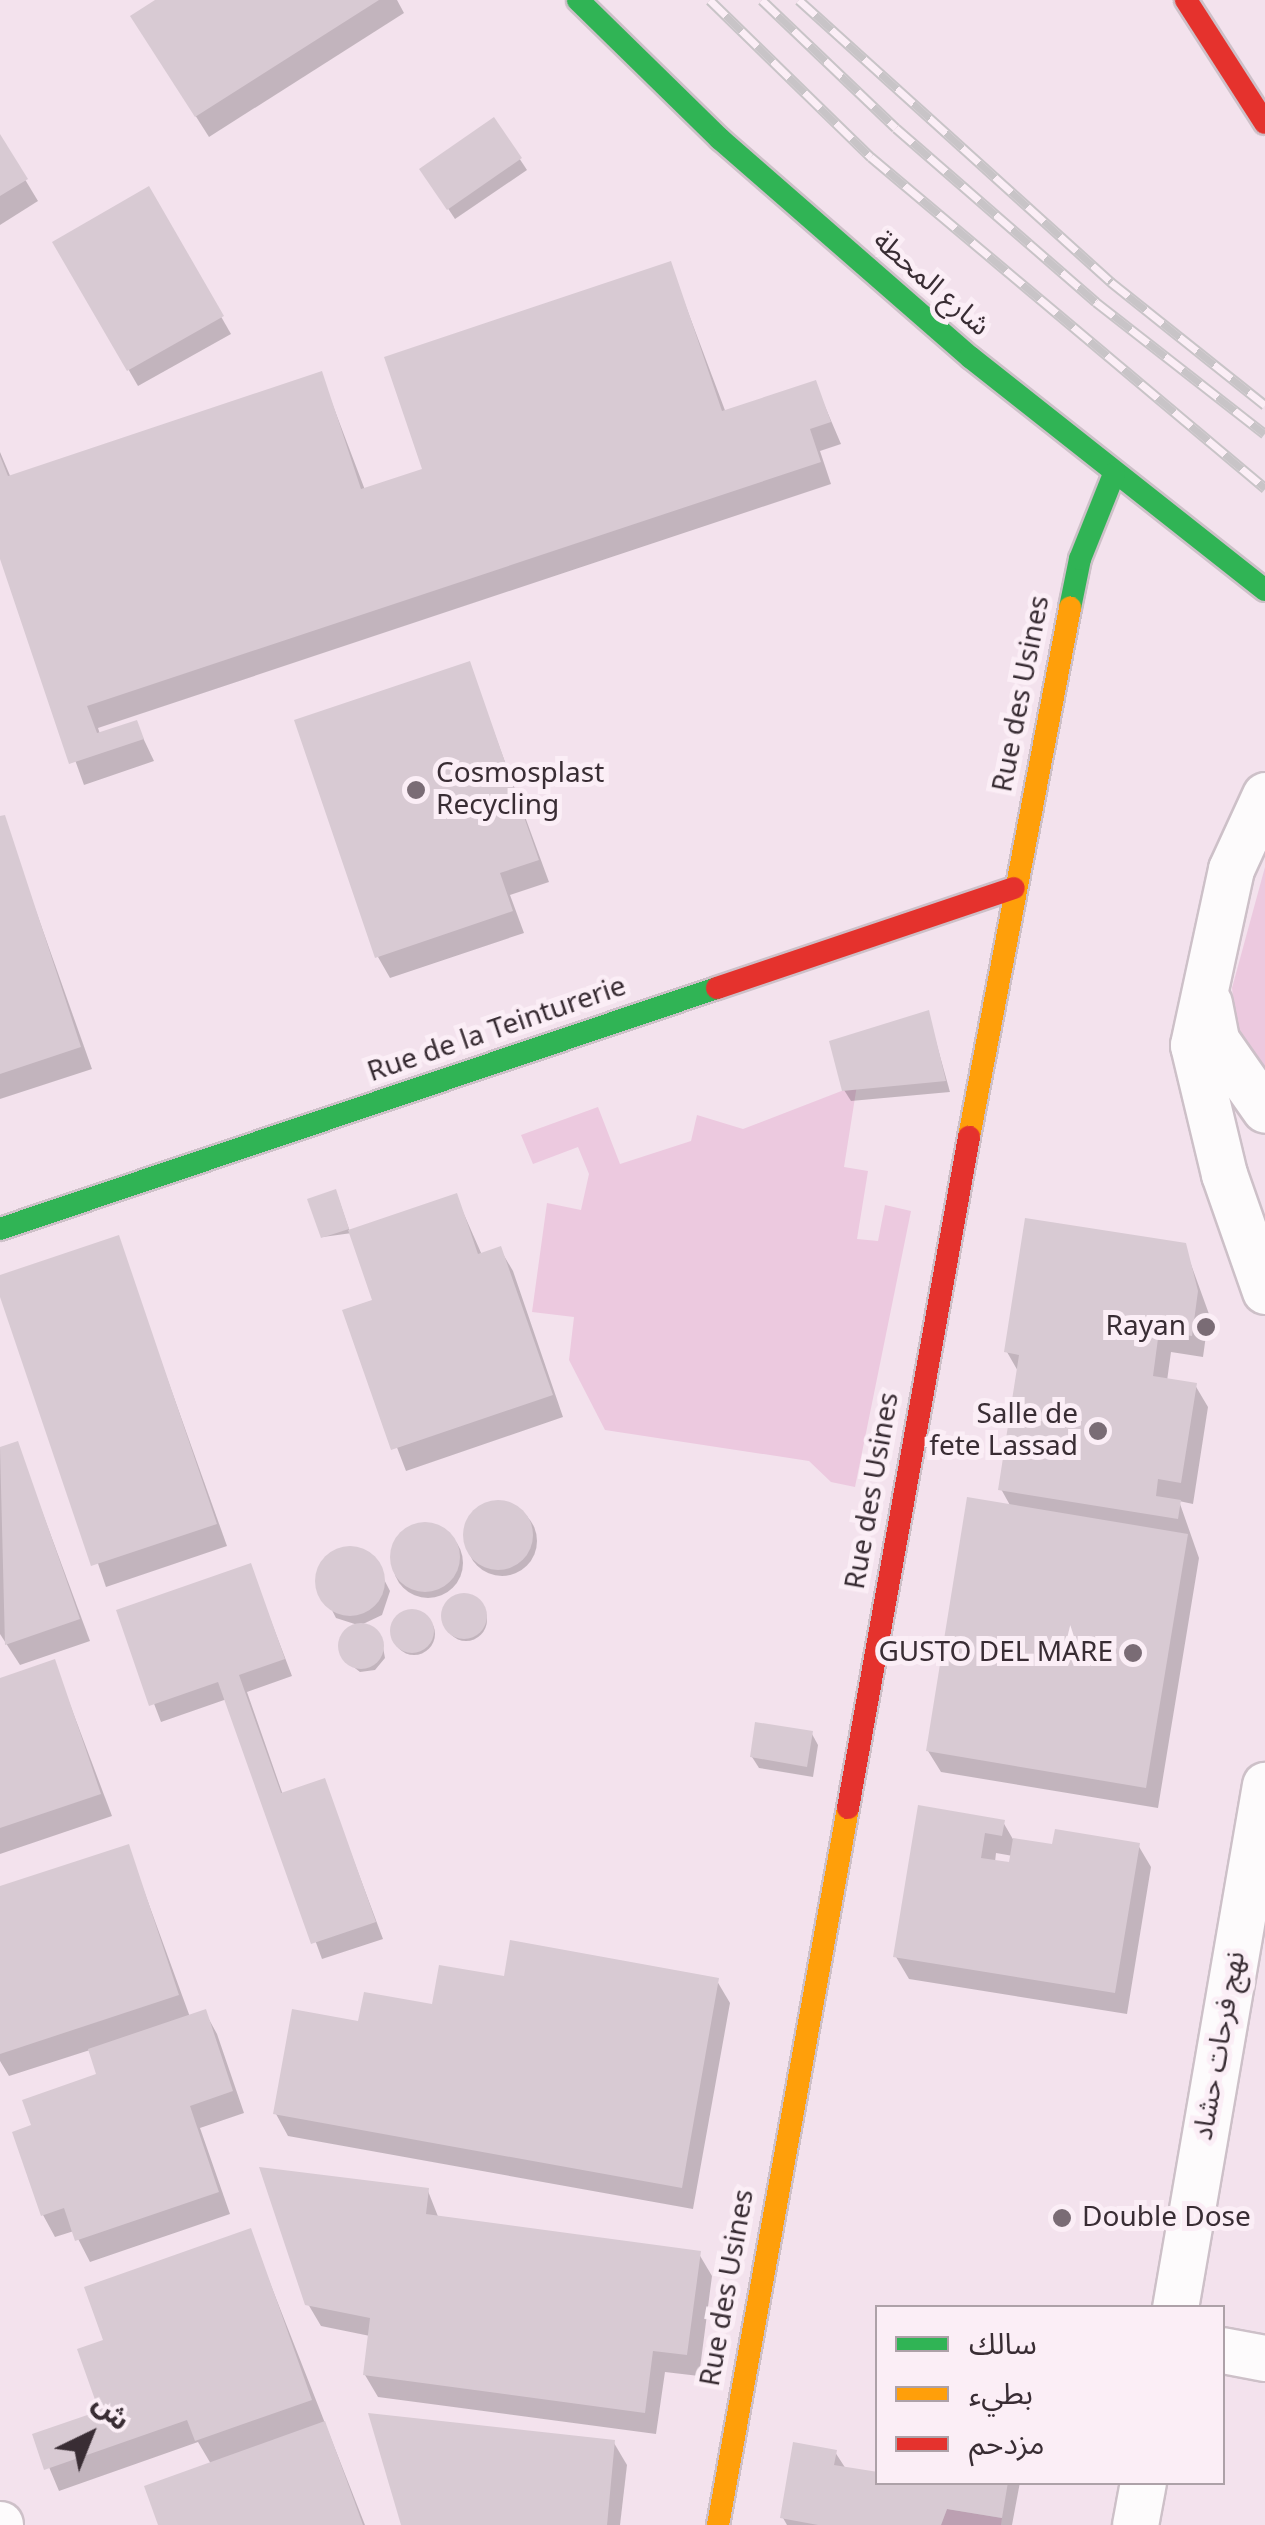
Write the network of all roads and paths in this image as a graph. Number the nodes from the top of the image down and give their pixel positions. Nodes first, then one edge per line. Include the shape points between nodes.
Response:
1 (578, 0) edge
2 (1186, 0) edge
3 (1265, 123) edge
4 (1114, 474) junction
5 (1265, 590) edge
6 (1265, 795) edge
7 (1014, 888) junction
8 (1206, 986) junction
9 (1260, 1100) edge
10 (1208, 1114) junction
11 (1265, 1182) edge
12 (0, 1229) edge
13 (1265, 1292) edge
14 (1265, 1785) edge
15 (1176, 2305) edge
16 (1225, 2351) edge
17 (1265, 2358) edge
18 (1142, 2485) edge
19 (718, 2525) edge
20 (1135, 2525) edge

1 - 4 street, شارع المحطة via 720,139
2 - 3 street
4 - 5 street, شارع المحطة
4 - 7 street, Rue des Usines via 1080,559
6 - 8 street via 1231,868
7 - 12 street, Rue de la Teinturerie
7 - 19 street, Rue des Usines
8 - 9 street via 1216,1040
8 - 10 street via 1193,1045
10 - 11 street
10 - 13 street
14 - 15 street, نهج فرحات حشاد
16 - 17 street
18 - 20 street

